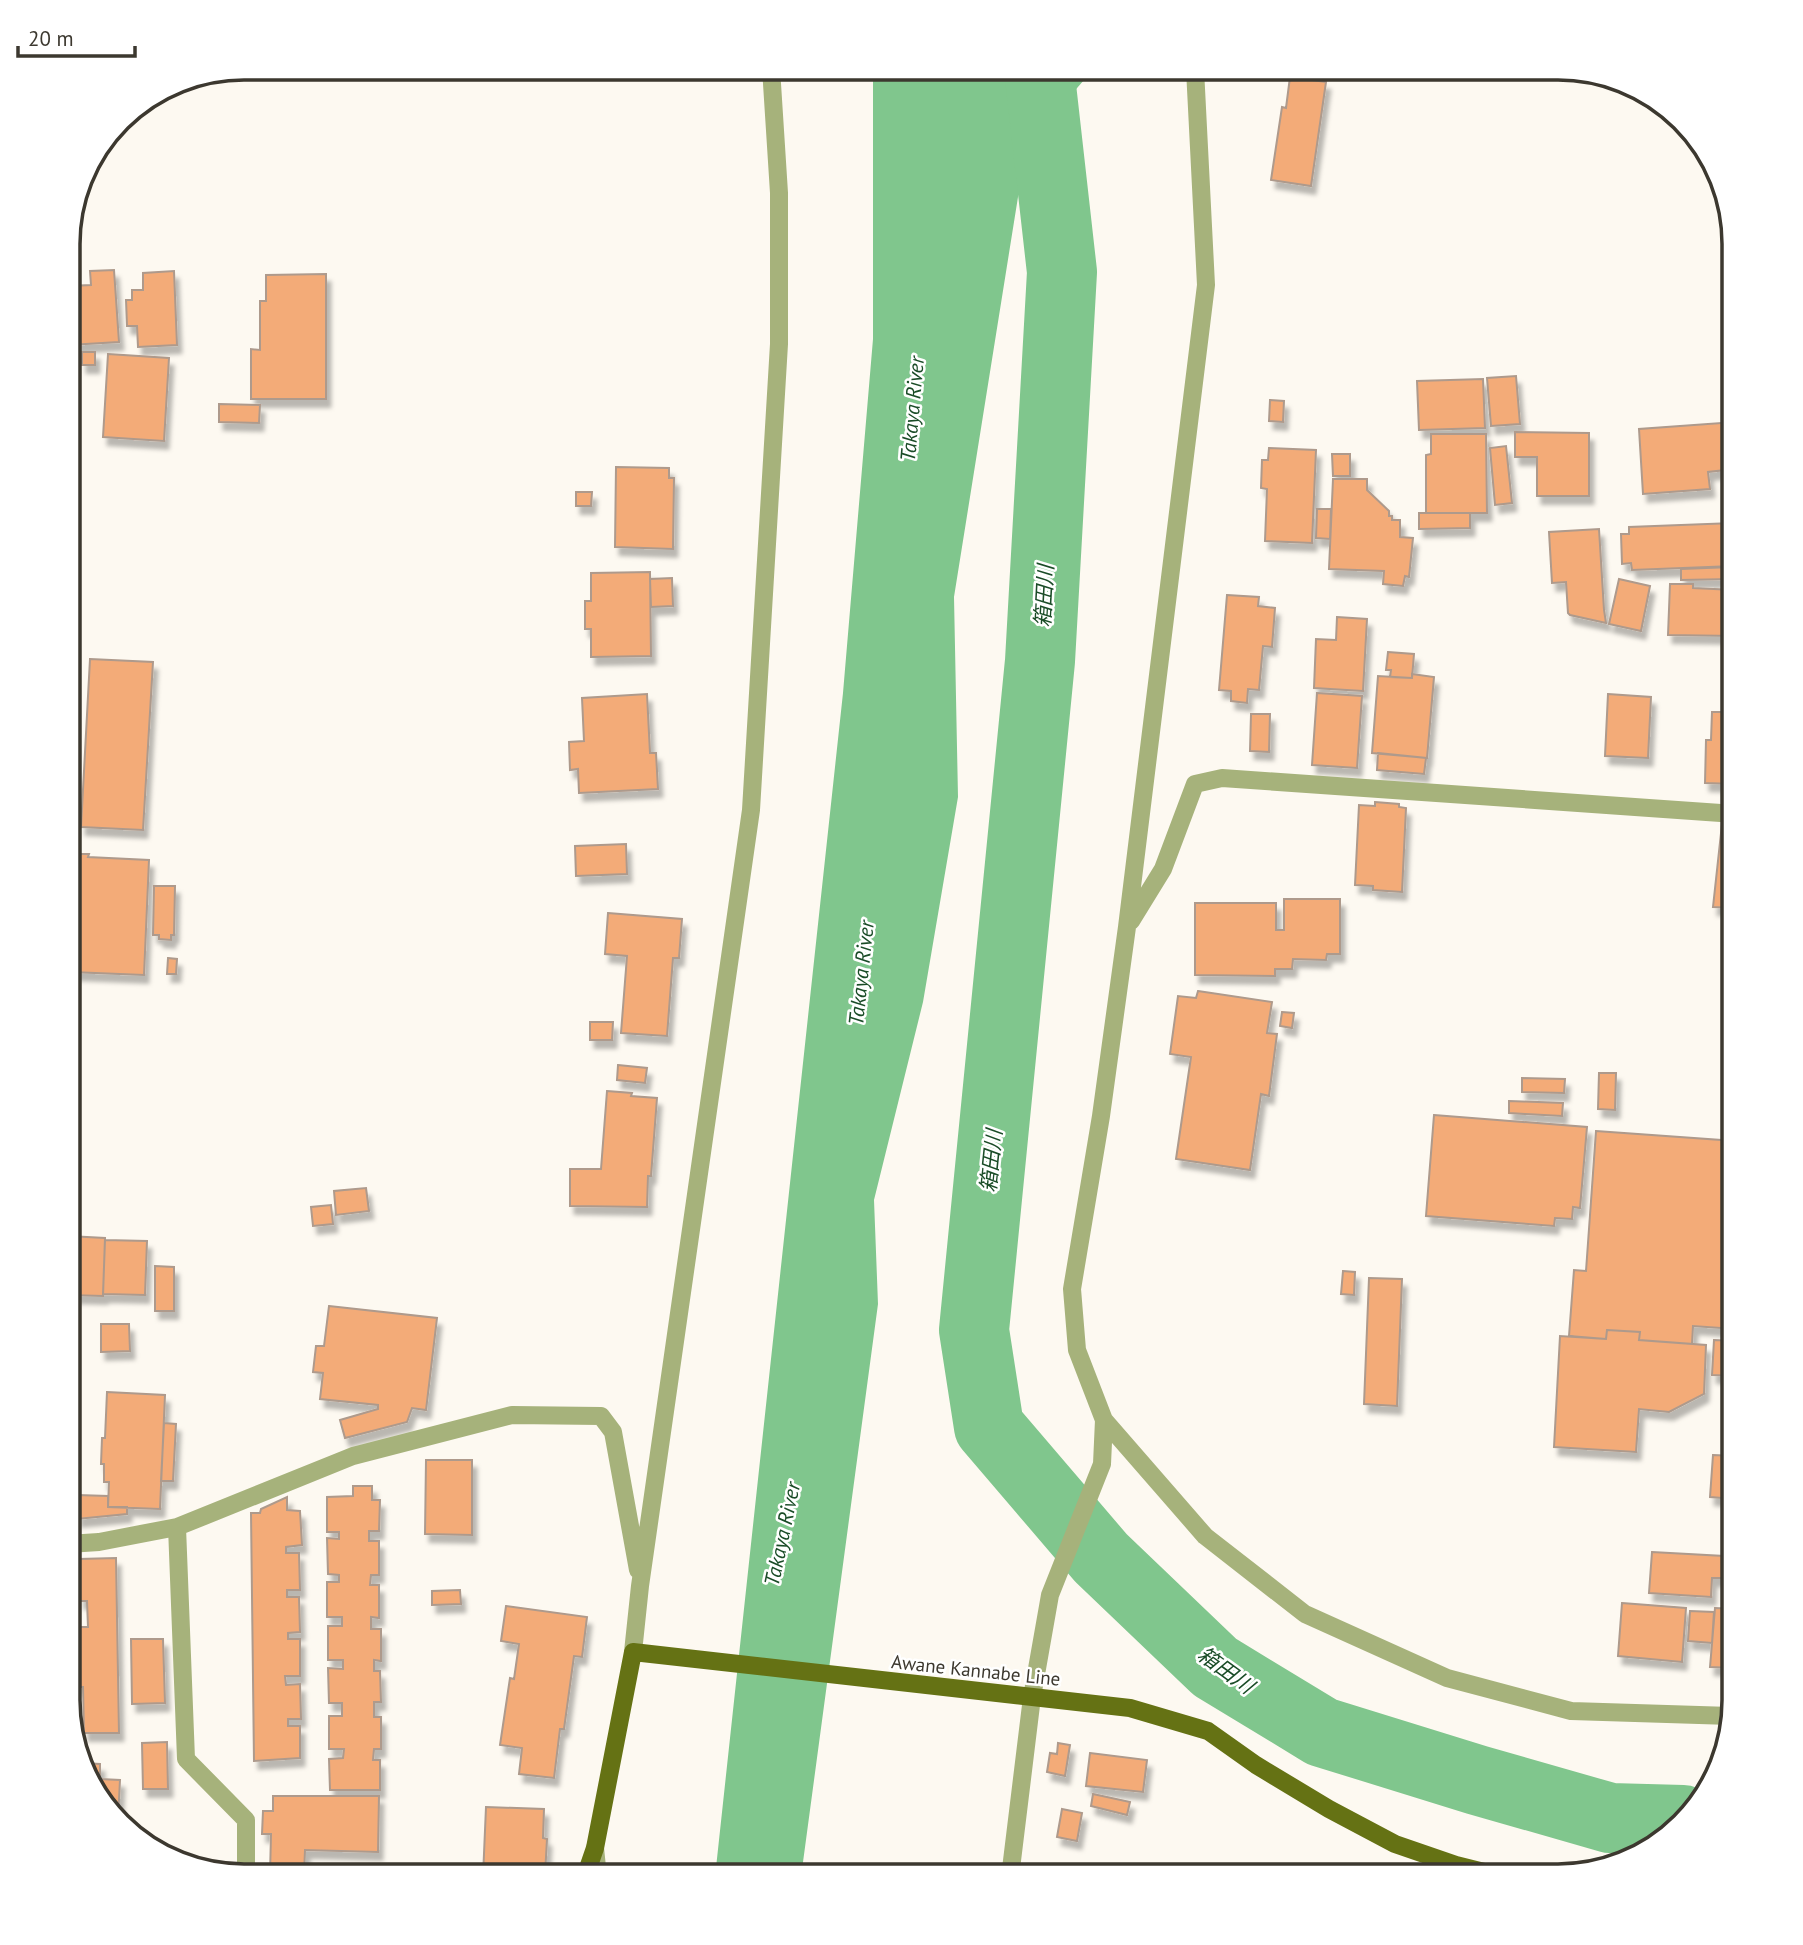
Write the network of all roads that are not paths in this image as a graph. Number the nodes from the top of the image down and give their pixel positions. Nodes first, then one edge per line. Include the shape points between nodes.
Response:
1 (773, 80) edge
2 (1196, 81) edge
3 (1722, 813) edge
4 (1127, 927) junction
5 (1104, 1420) junction
6 (177, 1527) junction
7 (80, 1543) edge
8 (640, 1586) junction
9 (642, 1653) junction
10 (1032, 1698) junction
11 (1721, 1716) edge
12 (595, 1847) junction
13 (246, 1864) edge
14 (589, 1864) edge
15 (597, 1864) edge
16 (1012, 1864) edge
17 (1453, 1864) edge

1 - 8 street via 779,193 779,344 751,810
2 - 4 street via 1206,285
3 - 4 street via 1222,778 1195,784 1163,869
4 - 5 street via 1072,1289 1077,1350
5 - 10 street via 1102,1464 1050,1595
5 - 11 street via 1205,1535 1305,1614 1447,1678 1571,1711
6 - 7 street
6 - 8 street via 353,1456 512,1415 601,1416 613,1432
6 - 13 street via 186,1759 246,1820
8 - 9 street
9 - 10 main road, Awane Kannabe Line
9 - 12 main road
10 - 16 street
10 - 17 main road, Awane Kannabe Line via 1130,1708 1208,1731 1329,1809 1395,1844
12 - 14 main road
12 - 15 street

